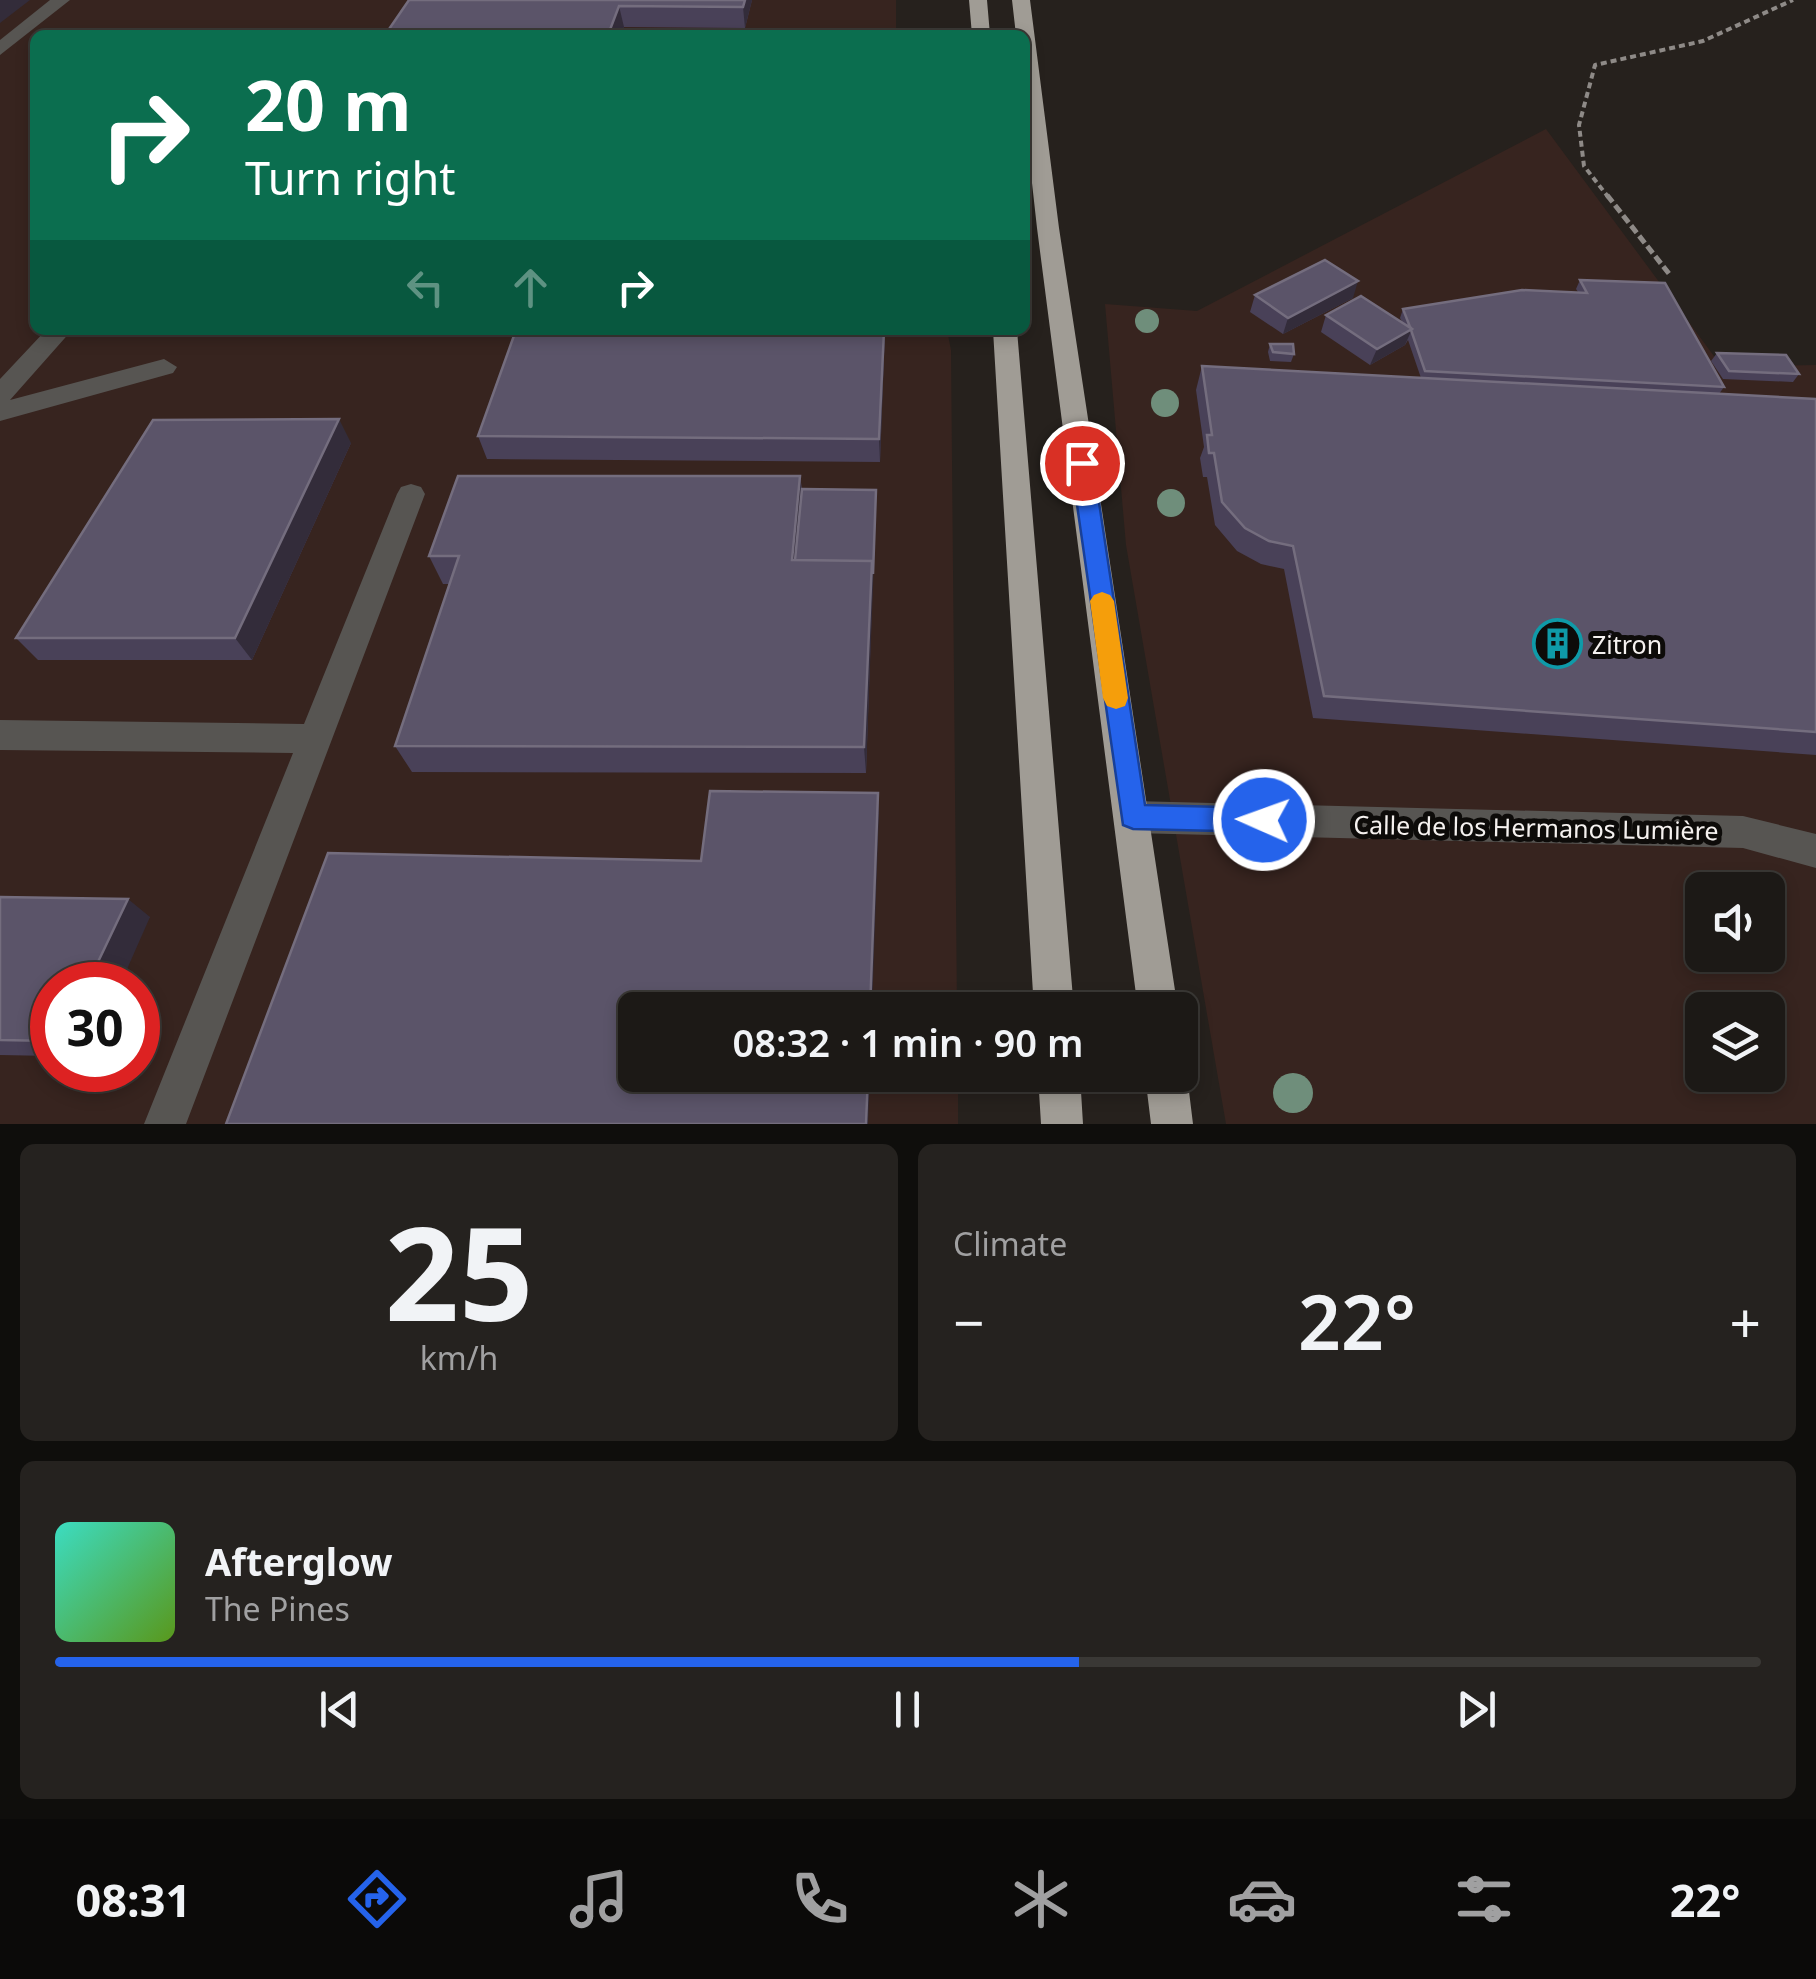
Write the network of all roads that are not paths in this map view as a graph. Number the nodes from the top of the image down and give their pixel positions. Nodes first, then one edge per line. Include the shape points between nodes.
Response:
1 (61, 0) edge
2 (978, 0) edge
3 (1021, 0) edge
4 (981, 30) edge
5 (1025, 30) edge
6 (0, 49) edge
7 (1030, 76) edge
8 (55, 335) edge
9 (1005, 335) edge
10 (164, 367) dead end
11 (0, 395) edge
12 (0, 412) edge
13 (411, 494) dead end
14 (0, 734) edge
15 (315, 739) junction
16 (1133, 817) junction
17 (1816, 852) edge
18 (1053, 992) edge
19 (1156, 992) edge
20 (1060, 1092) edge
21 (1168, 1092) edge
22 (165, 1124) edge
23 (1062, 1124) edge
24 (1172, 1124) edge

1 - 6 street
2 - 4 highway
3 - 5 highway
7 - 16 highway
8 - 11 street
9 - 18 highway
10 - 12 street
13 - 15 street
14 - 15 street
15 - 22 street
16 - 17 street, Calle de los Hermanos Lumière via 1743,832
16 - 19 highway
20 - 23 highway
21 - 24 highway

